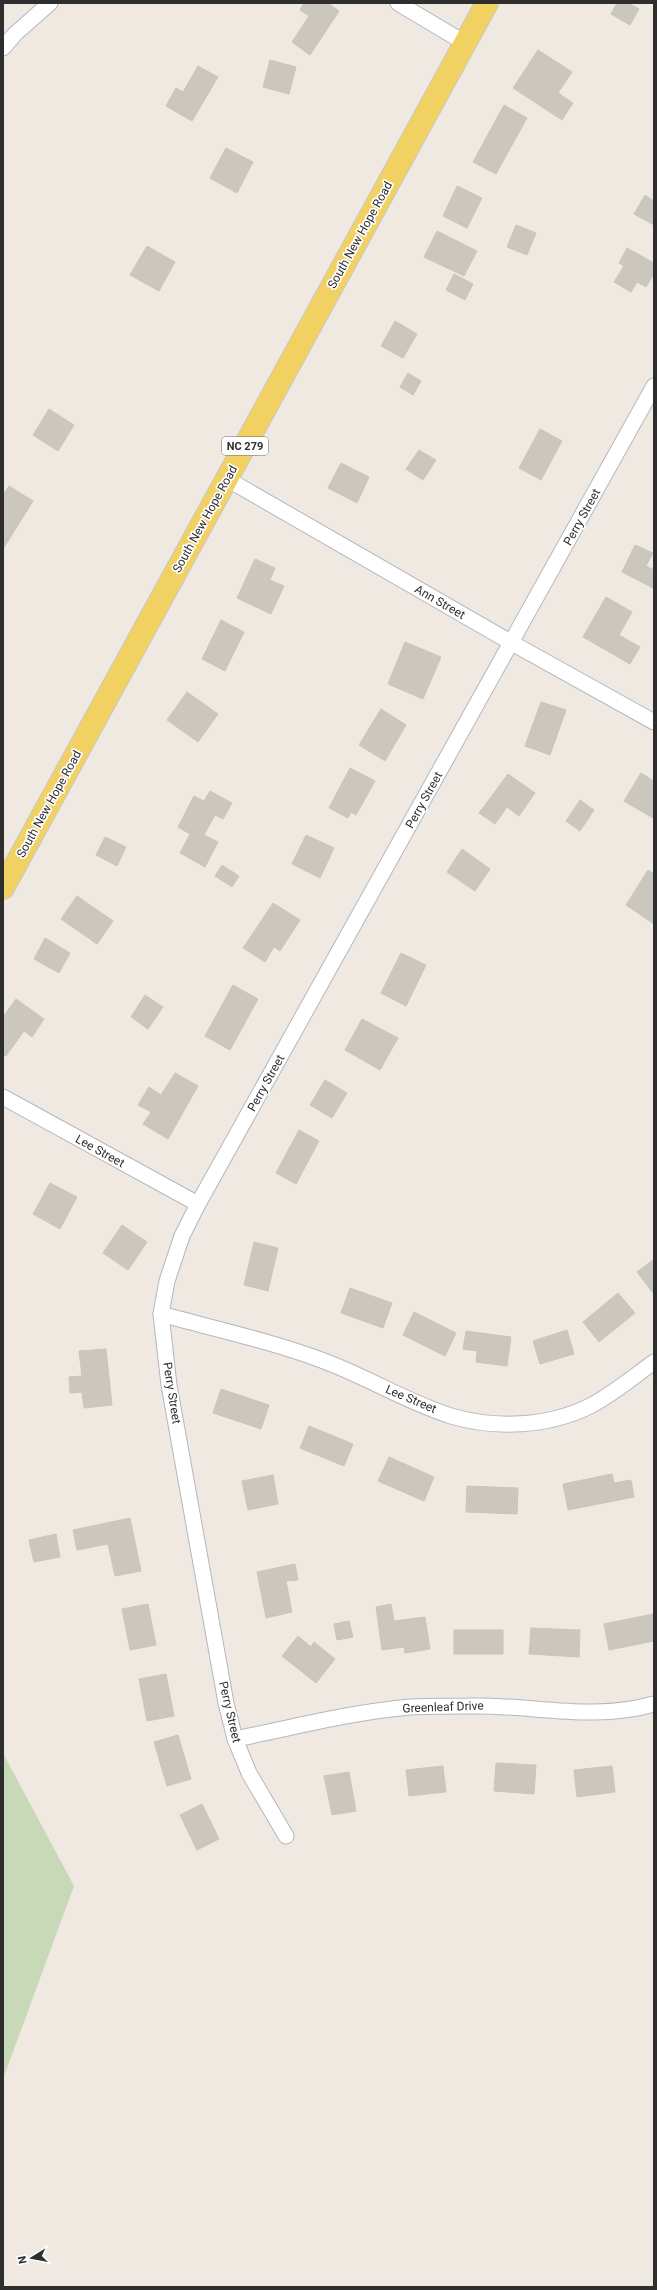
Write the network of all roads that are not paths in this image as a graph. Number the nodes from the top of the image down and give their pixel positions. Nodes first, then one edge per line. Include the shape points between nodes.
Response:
1 (50, 3) edge
2 (398, 3) edge
3 (487, 3) edge
4 (465, 43) junction
5 (3, 48) edge
6 (654, 386) edge
7 (227, 480) junction
8 (512, 643) junction
9 (654, 722) edge
10 (3, 888) edge
11 (3, 1097) edge
12 (198, 1204) junction
13 (161, 1314) junction
14 (654, 1362) edge
15 (654, 1704) edge
16 (234, 1739) junction
17 (286, 1836) dead end

1 - 5 street
2 - 4 street
3 - 4 main road, South New Hope Road / NC 279
4 - 7 main road, South New Hope Road / NC 279
6 - 8 street, Perry Street
7 - 8 street, Ann Street
7 - 10 main road, South New Hope Road / NC 279
8 - 9 street, Ann Street
8 - 12 street, Perry Street
11 - 12 street, Lee Street
12 - 13 street, Perry Street via 182,1236 167,1280
13 - 14 street, Lee Street via 292,1350 324,1361 451,1416 492,1423 515,1424 559,1418 609,1395
13 - 16 street, Perry Street via 169,1385
15 - 16 street, Greenleaf Drive via 621,1711 590,1712 557,1712 487,1705 410,1707
16 - 17 street, Perry Street via 249,1773

